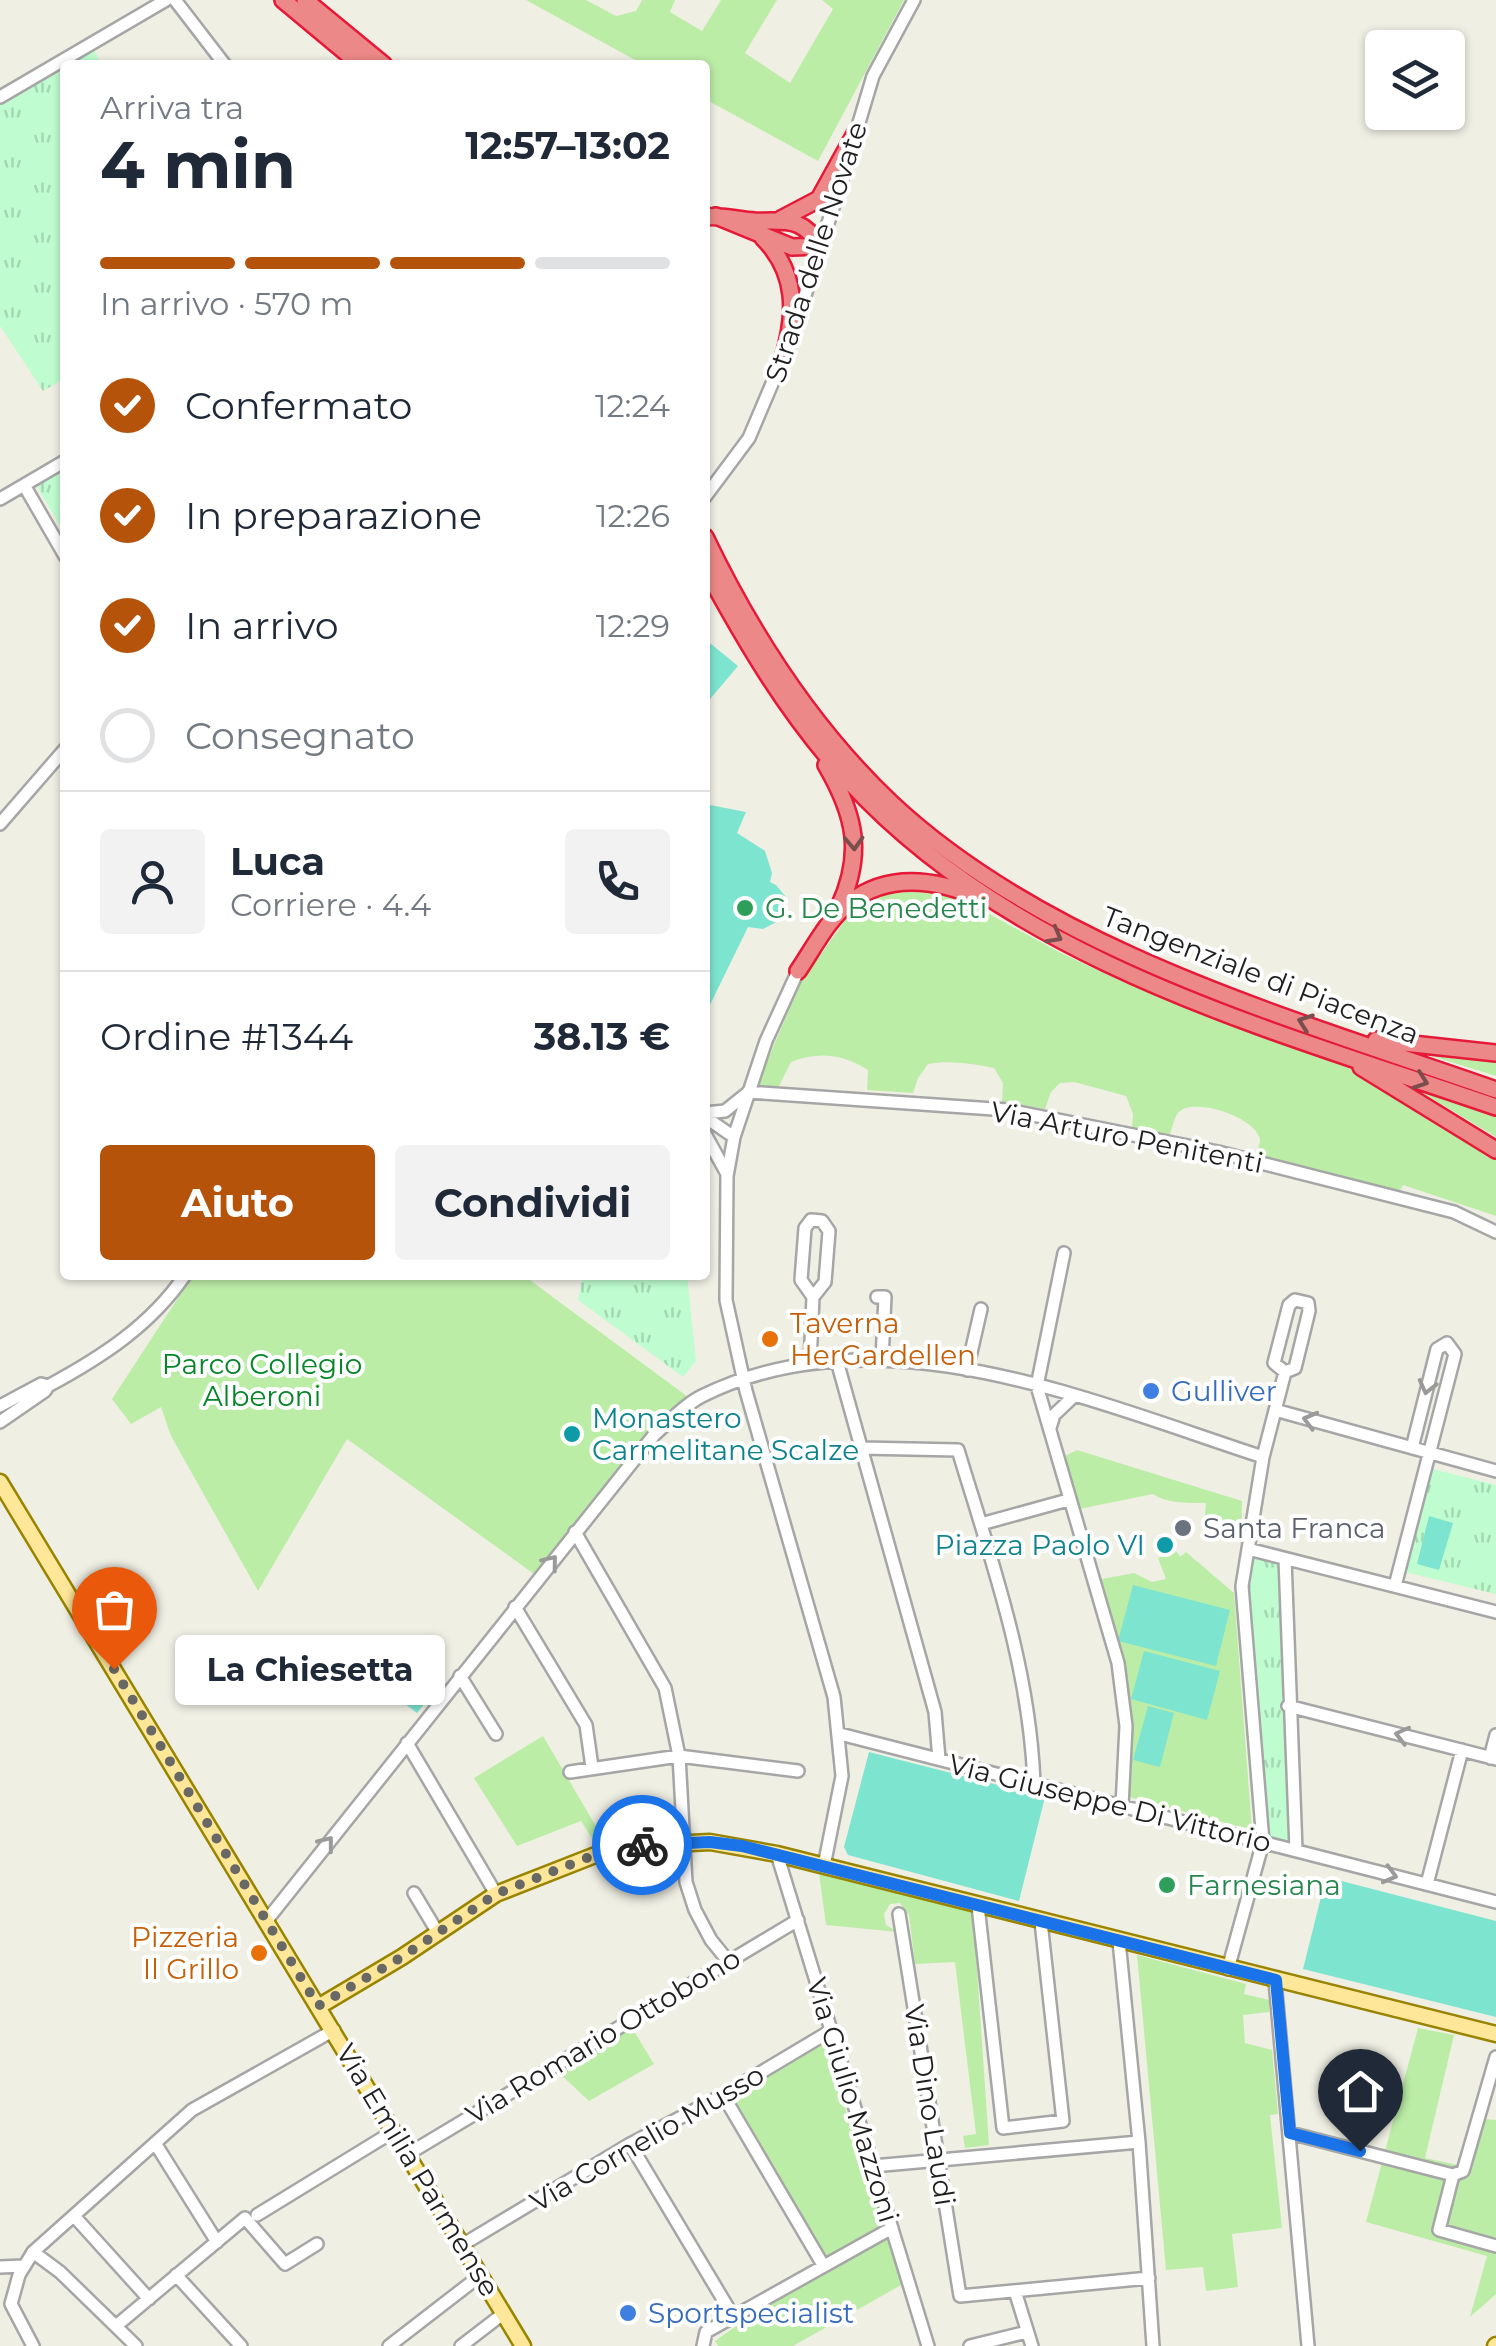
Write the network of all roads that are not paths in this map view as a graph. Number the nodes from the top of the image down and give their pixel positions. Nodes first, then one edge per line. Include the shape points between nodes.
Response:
1 (166, 0) edge
2 (175, 0) edge
3 (283, 0) edge
4 (305, 0) edge
5 (914, 0) edge
6 (63, 60) edge
7 (221, 60) edge
8 (355, 60) edge
9 (378, 60) edge
10 (60, 62) edge
11 (0, 97) edge
12 (856, 132) junction
13 (711, 216) edge
14 (780, 220) junction
15 (757, 232) junction
16 (821, 246) junction
17 (783, 359) junction
18 (60, 464) edge
19 (24, 485) junction
20 (710, 490) edge
21 (0, 499) edge
22 (60, 547) edge
23 (710, 563) edge
24 (710, 563) edge
25 (802, 724) junction
26 (60, 755) edge
27 (0, 824) edge
28 (1016, 915) junction
29 (833, 920) junction
30 (798, 971) joint
31 (1339, 1044) junction
32 (1496, 1053) edge
33 (1496, 1090) edge
34 (748, 1092) junction
35 (1496, 1107) edge
36 (710, 1114) edge
37 (710, 1119) edge
38 (710, 1134) edge
39 (734, 1137) junction
40 (710, 1142) edge
41 (1496, 1150) edge
42 (727, 1176) junction
43 (1496, 1232) edge
44 (1064, 1252) dead end
45 (182, 1280) edge
46 (813, 1297) junction
47 (877, 1297) dead end
48 (980, 1309) dead end
49 (882, 1359) junction
50 (838, 1361) junction
51 (810, 1363) junction
52 (967, 1370) junction
53 (1284, 1372) junction
54 (744, 1379) junction
55 (48, 1386) junction
56 (1036, 1386) junction
57 (1074, 1396) junction
58 (0, 1406) edge
59 (1275, 1410) junction
60 (0, 1422) edge
61 (1050, 1432) junction
62 (862, 1448) junction
63 (1412, 1448) junction
64 (1430, 1452) junction
65 (1263, 1457) junction
66 (1496, 1470) edge
67 (0, 1482) edge
68 (1068, 1500) junction
69 (981, 1524) junction
70 (575, 1532) junction
71 (1248, 1549) junction
72 (1285, 1559) junction
73 (1395, 1586) junction
74 (515, 1607) junction
75 (1496, 1612) edge
76 (460, 1676) junction
77 (1288, 1706) junction
78 (496, 1734) dead end
79 (840, 1734) junction
80 (1496, 1735) edge
81 (406, 1743) junction
82 (1462, 1750) junction
83 (679, 1756) junction
84 (938, 1759) junction
85 (1493, 1759) edge
86 (592, 1767) junction
87 (798, 1770) dead end
88 (570, 1772) dead end
89 (1034, 1784) junction
90 (1122, 1806) junction
91 (1263, 1842) junction
92 (683, 1843) junction
93 (1296, 1850) junction
94 (778, 1854) junction
95 (824, 1866) junction
96 (1427, 1884) junction
97 (414, 1892) dead end
98 (496, 1894) junction
99 (1496, 1902) edge
100 (978, 1906) junction
101 (899, 1914) dead end
102 (267, 1920) junction
103 (798, 1920) junction
104 (1041, 1922) junction
105 (438, 1932) junction
106 (1119, 1941) junction
107 (728, 1961) junction
108 (1228, 1969) junction
109 (1276, 1980) junction
110 (318, 2006) junction
111 (334, 2030) junction
112 (832, 2030) junction
113 (1496, 2034) edge
114 (1496, 2056) edge
115 (723, 2095) junction
116 (1037, 2124) junction
117 (394, 2132) junction
118 (1290, 2133) junction
119 (1139, 2142) junction
120 (155, 2143) junction
121 (630, 2144) junction
122 (1040, 2150) junction
123 (408, 2154) junction
124 (939, 2160) junction
125 (873, 2166) junction
126 (1453, 2175) junction
127 (257, 2215) dead end
128 (74, 2216) junction
129 (892, 2228) junction
130 (217, 2242) junction
131 (317, 2244) dead end
132 (462, 2245) junction
133 (1496, 2246) edge
134 (33, 2252) junction
135 (823, 2265) junction
136 (24, 2266) junction
137 (0, 2267) edge
138 (176, 2275) junction
139 (481, 2275) junction
140 (1148, 2278) junction
141 (1014, 2291) junction
142 (149, 2298) junction
143 (504, 2314) junction
144 (733, 2316) junction
145 (116, 2326) junction
146 (1027, 2332) junction
147 (28, 2344) edge
148 (136, 2346) edge
149 (241, 2346) edge
150 (389, 2346) edge
151 (461, 2346) edge
152 (523, 2346) edge
153 (702, 2346) edge
154 (928, 2346) edge
155 (970, 2346) edge
156 (1032, 2346) edge
157 (1153, 2346) edge
158 (1308, 2346) edge

1 - 6 street
2 - 7 street
3 - 8 highway
4 - 9 highway
5 - 12 street, Strada delle Novate via 874,76
10 - 11 street
12 - 14 highway via 819,199
12 - 16 street, Strada delle Novate
13 - 14 highway
13 - 15 highway
14 - 16 highway via 810,230
15 - 16 highway via 792,247
15 - 17 highway via 786,268 794,298
16 - 17 street, Strada delle Novate
17 - 20 street, Strada delle Novate via 749,438
18 - 19 street
19 - 21 street
19 - 22 street
23 - 25 highway, Tangenziale di Piacenza via 754,657
31 -> 24 highway, Tangenziale di Piacenza via 1088,936 1022,901 936,841 811,714
25 - 28 highway, Tangenziale di Piacenza via 886,818
25 -> 29 highway via 853,823 855,858
26 - 27 street
28 - 29 highway via 930,881 876,889
28 -> 31 highway, Tangenziale di Piacenza via 1164,988
29 - 30 highway
30 - 34 street
31 - 32 highway
31 - 33 highway, Tangenziale di Piacenza
31 -> 35 highway, Tangenziale di Piacenza
31 - 41 highway
34 - 36 street
34 - 39 street
34 - 43 street, Via Arturo Penitenti via 1008,1110 1218,1152 1454,1212
37 - 39 street
38 - 39 street
39 - 42 street
40 - 42 street
42 - 54 street via 726,1300
44 - 56 street
45 - 55 street via 146,1322
46 - 46 street via 825,1282 829,1231 811,1220 804,1228 802,1280
46 - 51 street
47 - 49 street via 885,1297
48 - 52 street
49 - 50 street
49 - 52 street
50 - 51 street
50 - 62 street
51 - 54 street
52 - 56 street
53 - 53 street via 1295,1368 1309,1311 1295,1300 1288,1305 1274,1363
53 - 59 street
54 - 70 street via 698,1398 654,1434
54 - 79 street
55 - 58 street
55 - 60 street
56 - 57 street
56 - 61 street
57 - 61 street via 1054,1415
57 - 65 street
63 -> 59 street
59 - 65 street
61 - 68 street
62 - 69 street via 958,1450
62 - 84 street via 935,1712
63 - 64 street
64 -> 63 street via 1455,1354 1447,1343 1437,1349
64 - 66 street
64 - 73 street
65 - 71 street
67 - 102 main road, Via Emilia Parmense
68 - 69 street
68 - 90 street via 1118,1663 1126,1726
69 - 89 street via 1025,1682
74 -> 70 street
70 - 83 street via 665,1688
71 - 72 street
71 - 91 street via 1242,1586
72 - 73 street
72 - 77 street
73 - 75 street
74 - 76 street
74 - 86 street via 586,1725
76 - 78 street
76 - 81 street
82 -> 77 street
77 - 93 street
79 - 84 street, Via Giuseppe Di Vittorio
79 - 95 street via 842,1776
80 - 85 street
81 - 98 street
102 -> 81 street
82 - 85 street
82 - 96 street
83 - 86 street
83 - 87 street
83 - 92 street
84 - 89 street, Via Giuseppe Di Vittorio
86 - 88 street
89 - 90 street, Via Giuseppe Di Vittorio
90 - 91 street, Via Giuseppe Di Vittorio
91 - 93 street, Via Giuseppe Di Vittorio
91 - 108 street
92 - 94 main road
92 - 98 main road via 602,1852
92 - 107 street via 695,1910
93 -> 96 street, Via Giuseppe Di Vittorio
94 - 95 main road
94 - 103 street, Via Giulio Mazzoni
95 - 100 main road
96 - 99 street, Via Giuseppe Di Vittorio
97 - 105 street
98 - 105 main road
100 - 104 main road
100 - 116 street via 1004,2128
101 - 124 street, Via Dino Laudi
102 - 110 main road, Via Emilia Parmense
103 - 107 street, Via Romario Ottobono
103 - 112 street, Via Giulio Mazzoni
104 - 106 main road
104 - 116 street via 1062,2122
105 - 110 main road
106 - 108 main road
106 - 119 street
107 - 123 street, Via Romario Ottobono
108 - 109 main road
109 - 113 main road
109 - 118 street
110 - 111 main road, Via Emilia Parmense
111 - 117 main road, Via Emilia Parmense
111 - 120 street via 211,2098
112 - 115 street, Via Cornelio Musso
112 - 125 street, Via Giulio Mazzoni
114 - 126 street via 1463,2172
115 - 121 street, Via Cornelio Musso
115 - 135 street
116 - 122 street
117 - 123 main road, Via Emilia Parmense
117 - 127 street
118 - 126 street
118 - 158 street
119 - 122 street
119 - 140 street
120 - 128 street
120 - 130 street
121 - 132 street, Via Cornelio Musso
121 - 144 street
122 - 124 street
123 - 132 main road, Via Emilia Parmense
124 - 125 street
124 - 141 street, Via Dino Laudi via 960,2296
125 - 129 street, Via Giulio Mazzoni
126 - 133 street via 1439,2230
128 - 134 street
128 - 142 street
129 - 135 street
129 - 154 street, Via Giulio Mazzoni
130 - 131 street via 244,2218 285,2264
130 - 138 street
132 - 139 main road, Via Emilia Parmense
134 - 136 street
134 - 145 street
135 - 144 street
136 - 137 street
136 - 147 street via 11,2304
138 - 142 street
138 - 149 street
139 - 143 main road, Via Emilia Parmense
139 - 150 street
140 - 141 street
140 - 157 street
141 - 146 street
142 - 145 street
143 - 151 street
143 - 152 main road, Via Emilia Parmense
144 - 153 street via 706,2332
145 - 148 street
146 - 155 street
146 - 156 street

